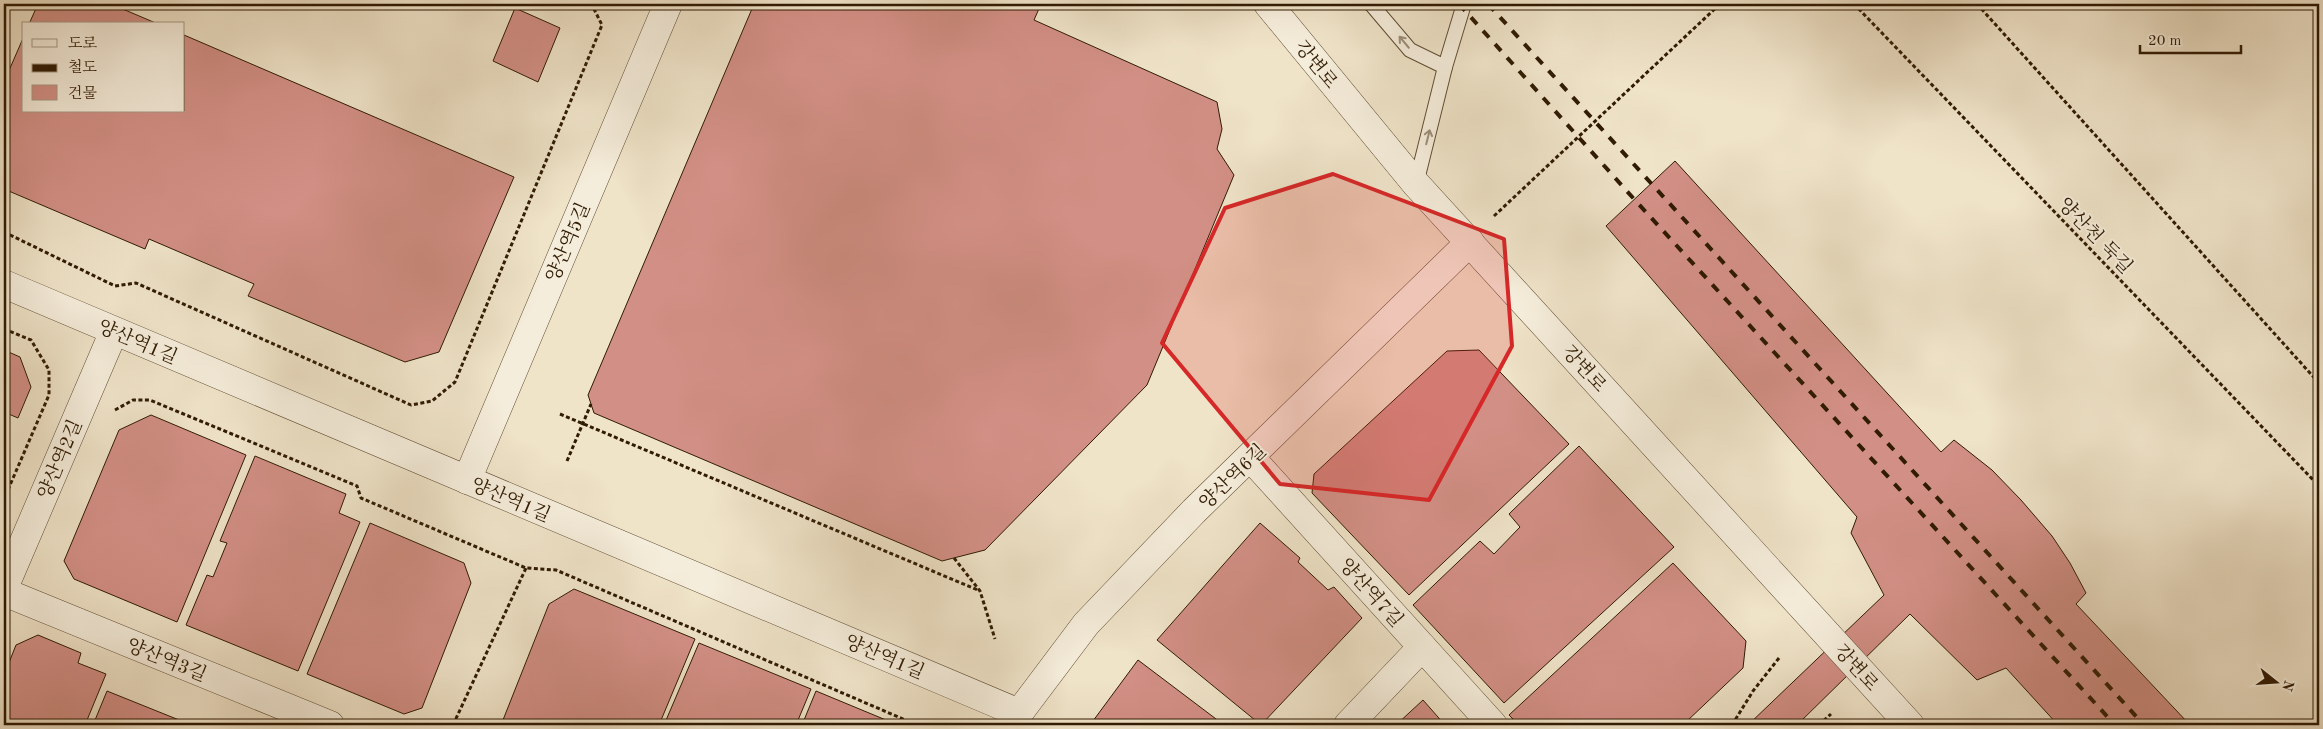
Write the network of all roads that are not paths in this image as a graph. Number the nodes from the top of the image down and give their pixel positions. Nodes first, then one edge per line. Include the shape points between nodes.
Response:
1 (668, 4) edge
2 (1268, 4) edge
3 (1371, 4) edge
4 (1464, 4) edge
5 (1445, 67) junction
6 (1416, 184) junction
7 (1470, 242) junction
8 (4, 284) edge
9 (114, 331) junction
10 (1251, 458) junction
11 (467, 480) junction
12 (4, 588) edge
13 (4, 592) edge
14 (1422, 647) junction
15 (1016, 719) edge
16 (330, 725) edge
17 (1348, 725) edge
18 (1493, 725) edge
19 (1910, 725) edge

1 - 11 street, 양산역5길
2 - 6 street, 강변로
5 -> 3 lane via 1410,50
4 - 5 lane
6 -> 5 lane
6 - 7 street, 강변로
7 - 10 street, 양산역6길
7 - 19 street, 강변로
8 - 9 street, 양산역1길
9 - 11 street, 양산역1길
9 - 12 street, 양산역2길
10 - 14 street, 양산역7길
10 - 15 street, 양산역6길 via 1194,511 1086,624
11 - 15 street, 양산역1길
13 - 16 street, 양산역3길
14 - 17 street
14 - 18 street, 양산역7길

